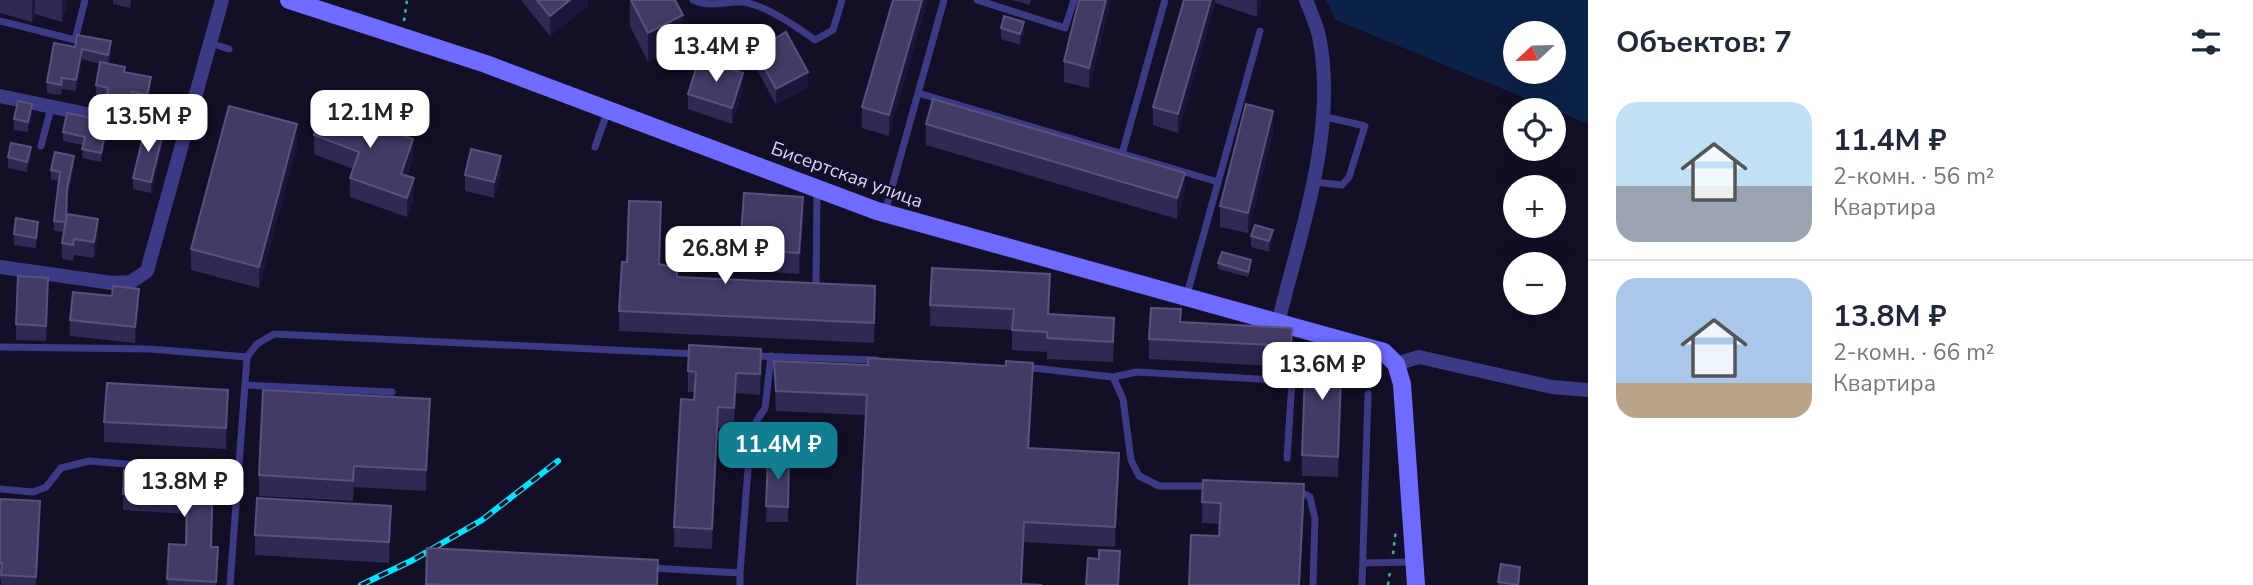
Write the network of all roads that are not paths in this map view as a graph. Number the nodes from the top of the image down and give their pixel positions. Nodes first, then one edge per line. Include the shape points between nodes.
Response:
1 (85, 0) edge
2 (222, 0) edge
3 (693, 0) edge
4 (842, 0) edge
5 (944, 0) edge
6 (977, 0) edge
7 (1074, 0) edge
8 (1165, 0) edge
9 (1307, 0) edge
10 (298, 1) edge
11 (989, 2) edge
12 (0, 21) edge
13 (1260, 31) dead end
14 (210, 43) junction
15 (229, 49) dead end
16 (918, 93) junction
17 (0, 96) edge
18 (51, 108) junction
19 (608, 109) junction
20 (1322, 116) junction
21 (184, 134) junction
22 (41, 146) dead end
23 (595, 147) dead end
24 (1122, 154) junction
25 (1313, 181) junction
26 (1218, 183) junction
27 (817, 188) junction
28 (885, 213) junction
29 (0, 267) edge
30 (803, 289) edge
31 (1185, 298) junction
32 (1278, 323) junction
33 (0, 347) edge
34 (704, 354) edge
35 (744, 355) edge
36 (771, 356) junction
37 (247, 358) junction
38 (885, 360) edge
39 (1396, 364) junction
40 (1014, 366) edge
41 (1113, 377) junction
42 (245, 385) junction
43 (1588, 390) edge
44 (391, 392) dead end
45 (1368, 394) dead end
46 (1287, 458) dead end
47 (238, 470) junction
48 (1224, 486) edge
49 (0, 489) edge
50 (1293, 489) edge
51 (1414, 562) junction
52 (1364, 563) junction
53 (646, 568) edge
54 (740, 573) junction
55 (230, 585) edge
56 (740, 585) edge
57 (1313, 585) edge
58 (1362, 585) edge
59 (1416, 585) edge

1 - 12 lane via 75,40
2 - 14 street
3 - 4 lane via 705,5 744,2 791,22 815,40 833,30
5 - 16 lane
6 - 11 lane
7 - 11 lane via 1065,28
8 - 24 lane
9 - 20 street via 1319,35 1325,97
10 - 19 main road, Бисертская улица
13 - 26 lane
14 - 15 lane
14 - 21 street
16 - 24 lane
16 - 28 lane
17 - 18 street
18 - 21 street
18 - 22 lane
19 - 23 lane
19 - 27 main road, Бисертская улица
20 - 25 street
20 - 25 lane via 1365,126 1349,177 1342,185
21 - 29 street via 147,271 131,282 112,283
24 - 26 lane
25 - 32 street
26 - 31 lane
27 - 28 main road, Бисертская улица
27 - 30 lane via 816,289
28 - 31 main road, Бисертская улица
31 - 32 main road, Бисертская улица
32 - 39 main road, Бисертская улица via 1367,346 1384,352
33 - 37 lane via 150,349
34 - 37 lane via 274,334 257,344
35 - 36 lane
36 - 38 lane
36 - 54 lane via 765,408 751,430
37 - 42 lane
39 - 43 street via 1419,357 1552,387
39 - 51 main road via 1402,384
40 - 41 lane
41 - 46 lane via 1137,372 1292,381
41 - 48 lane via 1123,399 1131,460 1139,476 1159,486
42 - 44 lane
42 - 47 lane
45 - 52 lane
47 - 49 lane via 89,461 61,468 46,487 33,492
47 - 55 lane
50 - 57 lane via 1310,497 1315,519
51 - 52 lane
51 - 59 main road
52 - 58 lane
53 - 54 lane
54 - 56 lane

